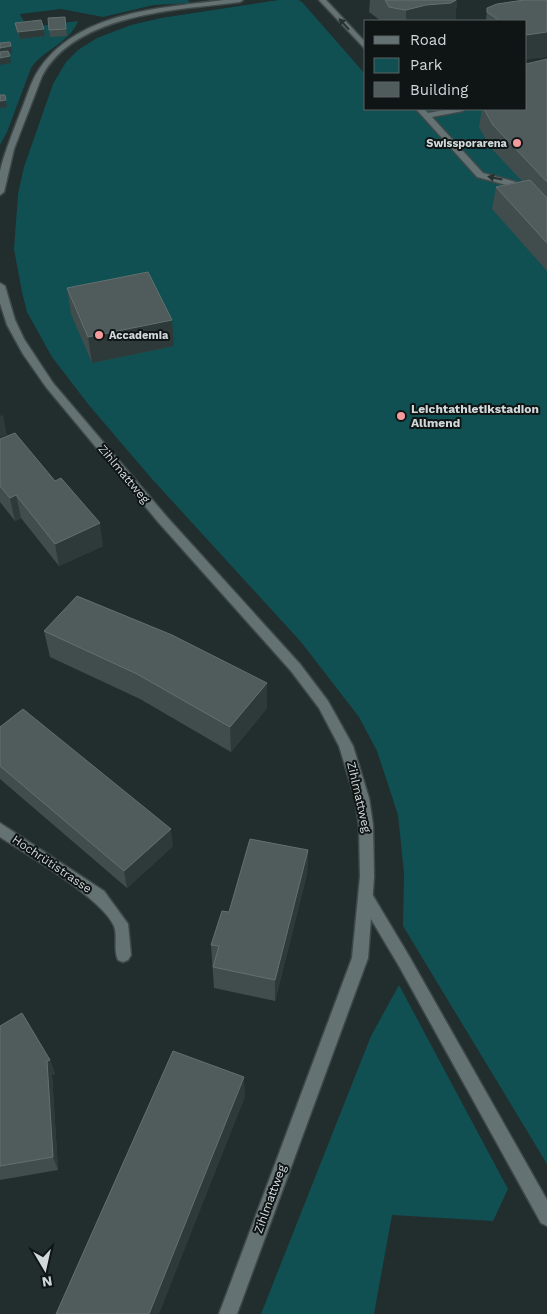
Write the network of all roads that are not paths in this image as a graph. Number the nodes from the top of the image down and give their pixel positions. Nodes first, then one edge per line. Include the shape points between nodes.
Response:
1 (240, 0) edge
2 (322, 0) edge
3 (364, 46) edge
4 (448, 110) edge
5 (423, 112) edge
6 (0, 192) edge
7 (547, 217) edge
8 (0, 286) edge
9 (4, 313) edge
10 (0, 829) edge
11 (368, 900) junction
12 (122, 955) dead end
13 (547, 1216) edge
14 (228, 1314) edge

1 - 6 street via 132,16 90,30 63,46 43,68 13,140
3 -> 2 street
4 - 5 street
7 -> 5 street via 513,184 480,175
8 - 9 street, Zihlmattweg
9 - 11 street, Zihlmattweg via 42,372 88,431 161,520 307,682 335,724 354,769 364,809 368,836
10 - 12 street, Hochrütistrasse via 99,896 121,924
11 - 13 street
11 - 14 street, Zihlmattweg via 360,958

